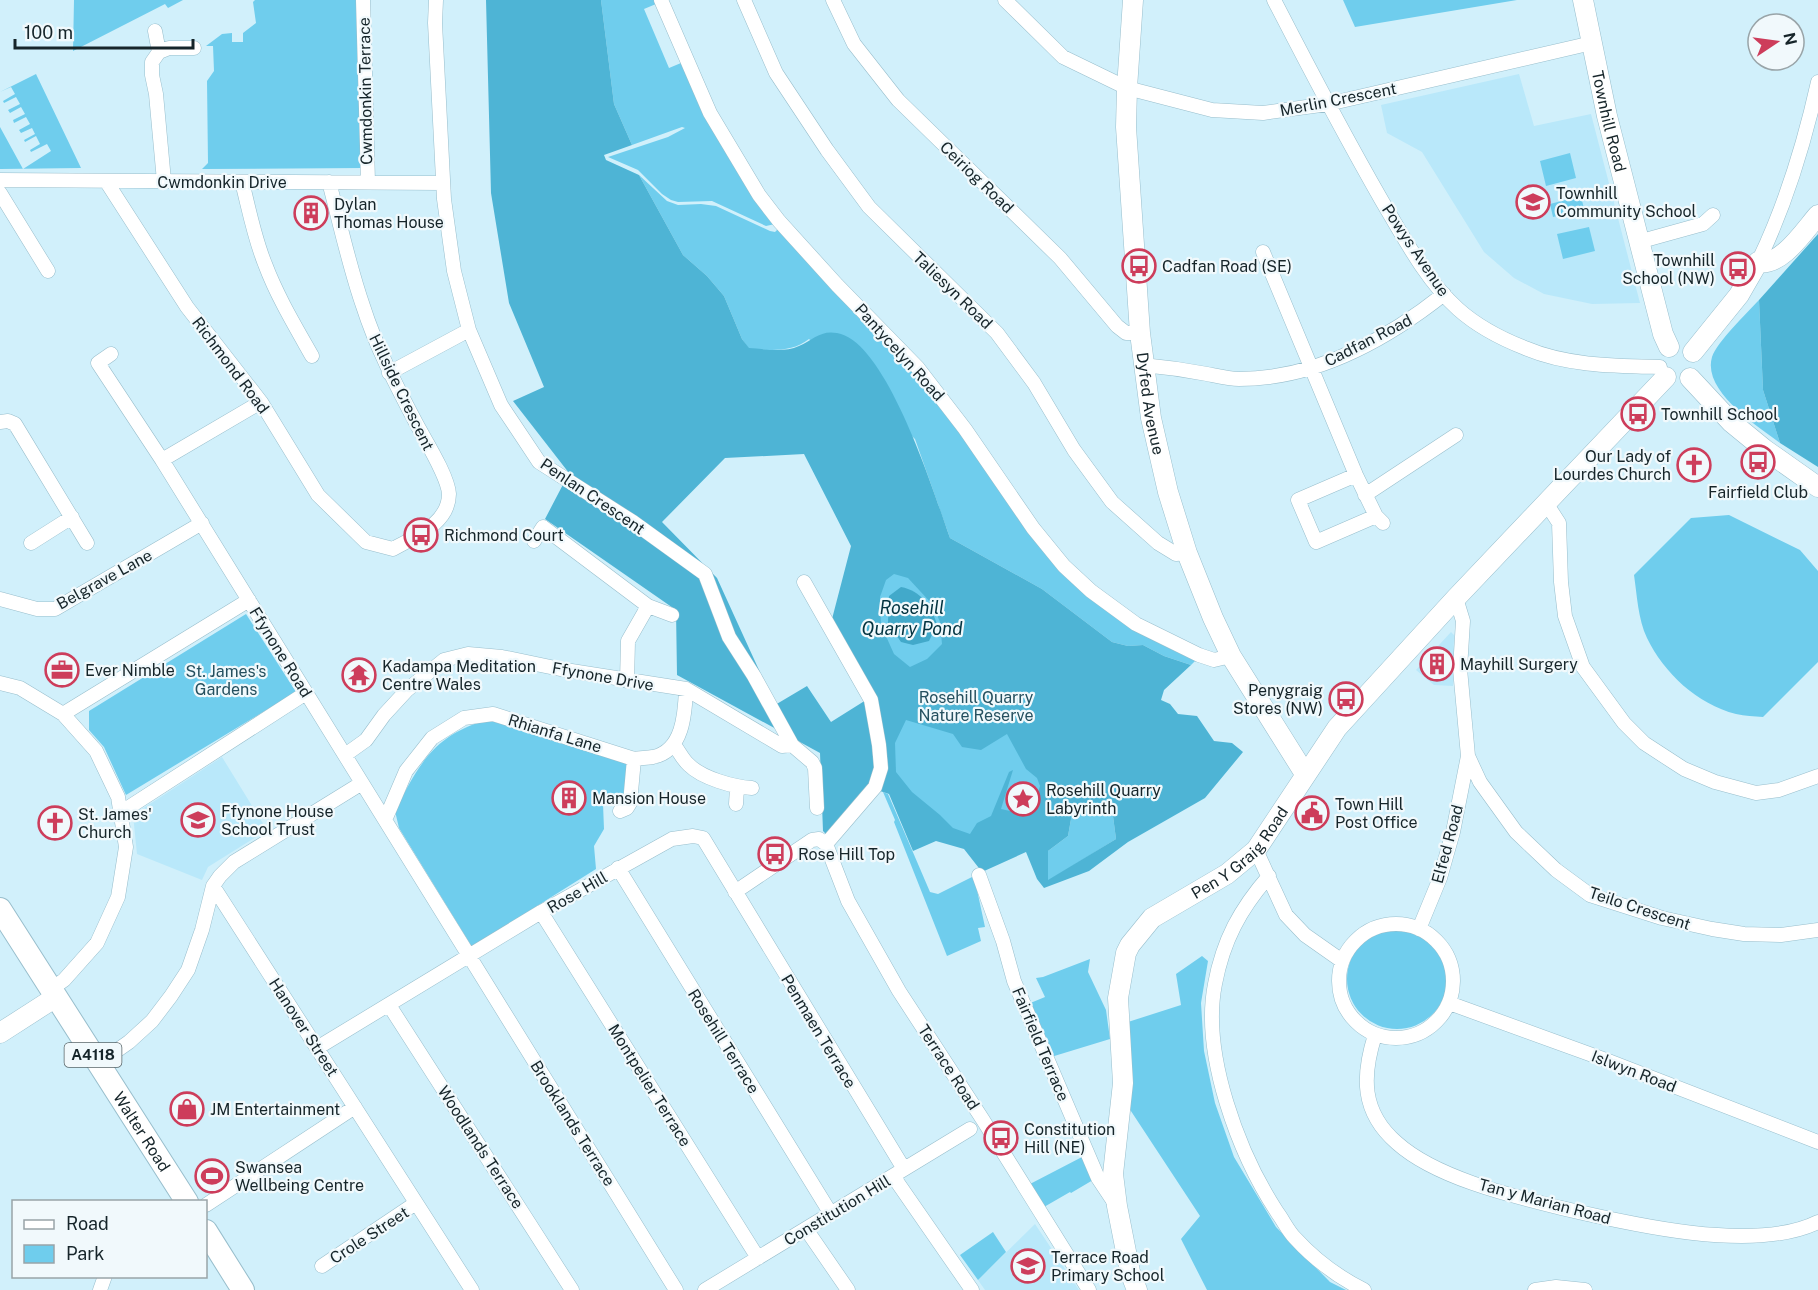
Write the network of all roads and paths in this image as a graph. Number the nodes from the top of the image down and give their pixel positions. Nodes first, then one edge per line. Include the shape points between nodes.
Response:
1 (363, 0) edge
2 (436, 0) edge
3 (661, 0) edge
4 (744, 0) edge
5 (833, 0) edge
6 (1005, 0) edge
7 (1133, 0) edge
8 (1274, 0) edge
9 (1583, 0) edge
10 (155, 32) dead end
11 (1592, 43) junction
12 (194, 48) dead end
13 (159, 52) junction
14 (1818, 82) edge
15 (1127, 88) junction
16 (1328, 104) junction
17 (0, 180) edge
18 (106, 181) junction
19 (164, 181) junction
20 (242, 182) junction
21 (329, 182) junction
22 (368, 182) junction
23 (443, 183) junction
24 (0, 193) edge
25 (1713, 215) dead end
26 (1818, 215) edge
27 (1638, 242) junction
28 (1263, 252) dead end
29 (1758, 262) junction
30 (48, 271) dead end
31 (1444, 294) junction
32 (469, 330) junction
33 (1140, 333) junction
34 (1669, 347) junction
35 (1693, 352) junction
36 (111, 354) dead end
37 (312, 356) dead end
38 (1143, 365) junction
39 (1311, 368) junction
40 (1663, 372) junction
41 (389, 373) junction
42 (1690, 378) junction
43 (261, 402) junction
44 (0, 422) edge
45 (1456, 435) dead end
46 (162, 460) junction
47 (1356, 475) junction
48 (1818, 487) edge
49 (1365, 495) junction
50 (1546, 503) junction
51 (72, 517) junction
52 (201, 523) junction
53 (534, 541) dead end
54 (366, 542) joint
55 (31, 543) dead end
56 (87, 543) dead end
57 (1188, 553) junction
58 (804, 582) dead end
59 (1456, 598) junction
60 (0, 599) edge
61 (249, 600) junction
62 (648, 606) junction
63 (672, 615) dead end
64 (1231, 656) junction
65 (627, 681) junction
66 (0, 682) edge
67 (686, 689) junction
68 (306, 693) junction
69 (63, 714) junction
70 (674, 745) junction
71 (792, 745) junction
72 (345, 755) junction
73 (1468, 756) junction
74 (634, 759) junction
75 (1305, 774) junction
76 (1818, 776) edge
77 (362, 783) junction
78 (737, 788) junction
79 (752, 788) dead end
80 (736, 804) dead end
81 (817, 808) dead end
82 (620, 811) dead end
83 (120, 813) junction
84 (385, 820) junction
85 (823, 841) junction
86 (1256, 850) junction
87 (618, 868) junction
88 (979, 875) dead end
89 (1269, 876) junction
90 (213, 886) junction
91 (735, 892) junction
92 (0, 909) edge
93 (541, 912) junction
94 (1419, 929) junction
95 (1818, 930) edge
96 (469, 956) junction
97 (1342, 961) junction
98 (53, 993) junction
99 (1449, 1003) junction
100 (389, 1005) junction
101 (0, 1033) edge
102 (1375, 1035) junction
103 (317, 1048) junction
104 (99, 1063) junction
105 (355, 1107) junction
106 (970, 1130) dead end
107 (1818, 1142) edge
108 (898, 1173) junction
109 (186, 1200) edge
110 (416, 1203) junction
111 (207, 1204) edge
112 (1117, 1206) junction
113 (831, 1214) junction
114 (1818, 1222) edge
115 (806, 1229) junction
116 (207, 1233) edge
117 (758, 1258) junction
118 (322, 1266) dead end
119 (724, 1285) edge
120 (243, 1290) edge
121 (472, 1290) edge
122 (572, 1290) edge
123 (676, 1290) edge
124 (705, 1290) edge
125 (848, 1290) edge
126 (972, 1290) edge
127 (1089, 1290) edge
128 (1137, 1290) edge
129 (1364, 1290) edge
130 (1535, 1290) edge
131 (1585, 1290) edge

1 - 22 street, Cwmdonkin Terrace
2 - 23 street, Penlan Crescent
3 - 64 street, Pantycelyn Road via 710,113 759,195 837,285 918,368 1064,566 1136,624 1199,655 1214,660
4 - 57 street, Taliesyn Road via 776,73 869,207 997,333 1112,502 1158,543 1176,554
5 - 33 street, Ceiriog Road via 854,44 898,100 1060,258 1117,326 1126,333
6 - 15 street, Merlin Crescent via 1063,57
7 - 15 street, Dyfed Avenue
8 - 16 street, Powys Avenue
9 - 11 street, Townhill Road
10 - 13 street
11 - 16 street, Merlin Crescent
11 - 27 street, Townhill Road
12 - 13 street
13 - 19 street via 152,75
14 - 29 street via 1795,173
15 - 16 street, Merlin Crescent via 1212,110 1263,113
15 - 33 street, Dyfed Avenue via 1126,127
16 - 31 street, Powys Avenue via 1417,258
17 - 18 street, Cwmdonkin Drive
18 - 19 street, Cwmdonkin Drive
18 - 43 street, Richmond Road via 187,307
19 - 20 street, Cwmdonkin Drive
20 - 21 street, Cwmdonkin Drive
20 - 37 street via 265,264
21 - 22 street, Cwmdonkin Drive
21 - 41 street, Hillside Crescent via 363,306
22 - 23 street, Cwmdonkin Drive
23 - 32 street, Penlan Crescent via 454,272
24 - 30 street
25 - 27 street via 1703,224
26 - 29 street via 1778,259 1765,264
27 - 34 street, Townhill Road
28 - 39 street
29 - 35 street via 1739,296
31 - 39 street, Cadfan Road via 1391,332
31 - 40 street, Powys Avenue via 1493,333 1526,349 1560,359
32 - 41 street
32 - 71 street, Penlan Crescent via 501,405 539,462 705,574 729,637
33 - 38 street, Dyfed Avenue
34 - 35 street via 1682,345
34 - 40 street via 1661,356
35 - 42 street via 1697,365
36 - 46 street, Ffynone Road via 98,363
38 - 39 street, Cadfan Road via 1237,379 1271,377
38 - 57 street, Dyfed Avenue via 1166,482
39 - 47 street
40 - 42 street via 1677,382
40 - 50 street, Pen Y Graig Road
41 - 54 street, Hillside Crescent via 442,473 449,494 434,526 393,549
42 - 48 street via 1731,422
43 - 46 street
43 - 54 street, Richmond Road via 318,495
44 - 51 street via 15,424
45 - 49 street
46 - 52 street, Ffynone Road
47 - 49 street
47 - 49 street via 1298,500 1316,542 1379,520
50 - 59 street, Pen Y Graig Road
50 - 76 street via 1559,523 1565,616 1580,659 1624,723 1644,743 1684,769 1716,782 1756,792 1779,790
51 - 55 street
51 - 56 street
52 - 60 street, Belgrave Lane via 55,609 37,609
52 - 61 street, Ffynone Road
53 - 62 street via 543,527
57 - 64 street, Dyfed Avenue
58 - 85 street via 872,700 881,768 875,787
59 - 73 street, Teilo Crescent via 1463,621 1460,669
59 - 75 street, Pen Y Graig Road via 1337,728
61 - 68 street, Ffynone Road
61 - 69 street
62 - 63 street
62 - 65 street via 628,641
64 - 75 street, Dyfed Avenue
65 - 67 street, Ffynone Drive
65 - 72 street, Ffynone Drive via 502,657 468,654 444,660 407,690 366,741
66 - 69 street via 20,688
67 - 70 street via 684,718
67 - 71 street via 782,746
68 - 72 street, Ffynone Road
68 - 83 street
69 - 83 street via 96,752 118,797
70 - 74 street via 656,757
70 - 78 street via 689,765
71 - 81 street, Penlan Crescent via 815,768
72 - 77 street, Ffynone Road
73 - 94 street, Elfed Road via 1453,832
73 - 95 street, Teilo Crescent via 1480,782 1516,832 1556,870 1590,895 1662,918 1744,934
74 - 82 street via 630,803
74 - 84 street, Rhianfa Lane via 493,714 464,718 432,738 406,771
75 - 86 street, Pen Y Graig Road
77 - 84 street, Ffynone Road
77 - 90 street via 234,862
78 - 79 street
78 - 80 street
83 - 98 street via 126,847 118,897 97,943
84 - 96 street, Ffynone Road
85 - 91 street via 812,840
85 - 127 street, Terrace Road via 848,901 899,991
86 - 89 street
86 - 112 street, Pen Y Graig Road via 1227,874 1152,918 1126,953 1118,998 1123,1083 1113,1174
87 - 91 street, Rose Hill via 672,839 703,838
87 - 93 street, Rose Hill
87 - 113 street, Rosehill Terrace
88 - 112 street, Fairfield Terrace via 1014,981 1098,1178
89 - 97 street via 1286,915 1305,935
89 - 129 street via 1234,922 1214,984 1215,1049 1225,1095 1254,1171 1294,1237 1326,1268
90 - 103 street, Hanover Street
90 - 104 street via 188,970 152,1021
91 - 108 street, Penmaen Terrace
92 - 98 main road, Walter Road / A4118
93 - 96 street, Rose Hill
93 - 117 street, Montpelier Terrace
94 - 97 street via 1397,924 1376,927 1354,941
94 - 99 street via 1437,942 1449,960 1453,981
96 - 100 street, Rose Hill
96 - 123 street, Brooklands Terrace
97 - 102 street via 1342,1002 1351,1016
98 - 101 street
98 - 104 main road, Walter Road / A4118
99 - 102 street via 1439,1019 1409,1037
99 - 107 street, Islwyn Road
100 - 103 street, Rose Hill
100 - 122 street, Woodlands Terrace
102 - 114 street, Tan y Marian Road via 1365,1082 1378,1120 1396,1143 1447,1173 1525,1199 1613,1220 1694,1233 1767,1234
103 - 105 street, Hanover Street
104 - 109 main road, Walter Road / A4118
105 - 110 street, Hanover Street
105 - 111 street
106 - 108 street, Constitution Hill
108 - 113 street, Constitution Hill
108 - 126 street, Penmaen Terrace
110 - 118 street, Crole Street
110 - 121 street, Hanover Street
112 - 128 street, Pen Y Graig Road
113 - 115 street, Constitution Hill
115 - 117 street, Constitution Hill
115 - 125 street
116 - 120 main road
117 - 119 street, Constitution Hill
119 - 124 street, Constitution Hill
130 - 131 street

